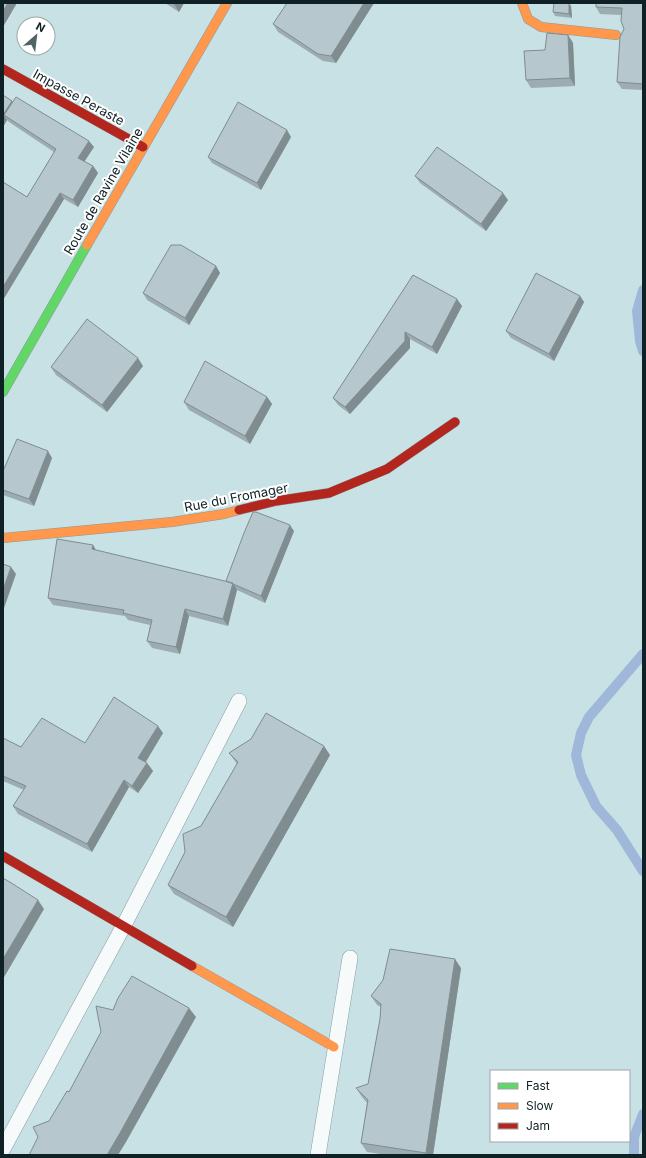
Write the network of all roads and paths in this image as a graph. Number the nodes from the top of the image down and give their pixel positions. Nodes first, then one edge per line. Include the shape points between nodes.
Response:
1 (227, 3) edge
2 (522, 3) edge
3 (616, 35) dead end
4 (3, 69) edge
5 (143, 147) junction
6 (3, 392) edge
7 (455, 422) dead end
8 (3, 538) edge
9 (239, 701) dead end
10 (3, 856) edge
11 (123, 927) junction
12 (350, 958) dead end
13 (334, 1047) junction
14 (3, 1149) edge
15 (318, 1155) edge

1 - 5 street, Route de Ravine Vilaine
2 - 3 street via 528,19 541,27
4 - 5 street, Impasse Peraste
5 - 6 street, Route de Ravine Vilaine
7 - 8 street, Rue du Fromager via 387,469 329,493 172,522
9 - 11 lane
10 - 11 street
11 - 13 street
11 - 14 lane
12 - 13 lane
13 - 15 lane

